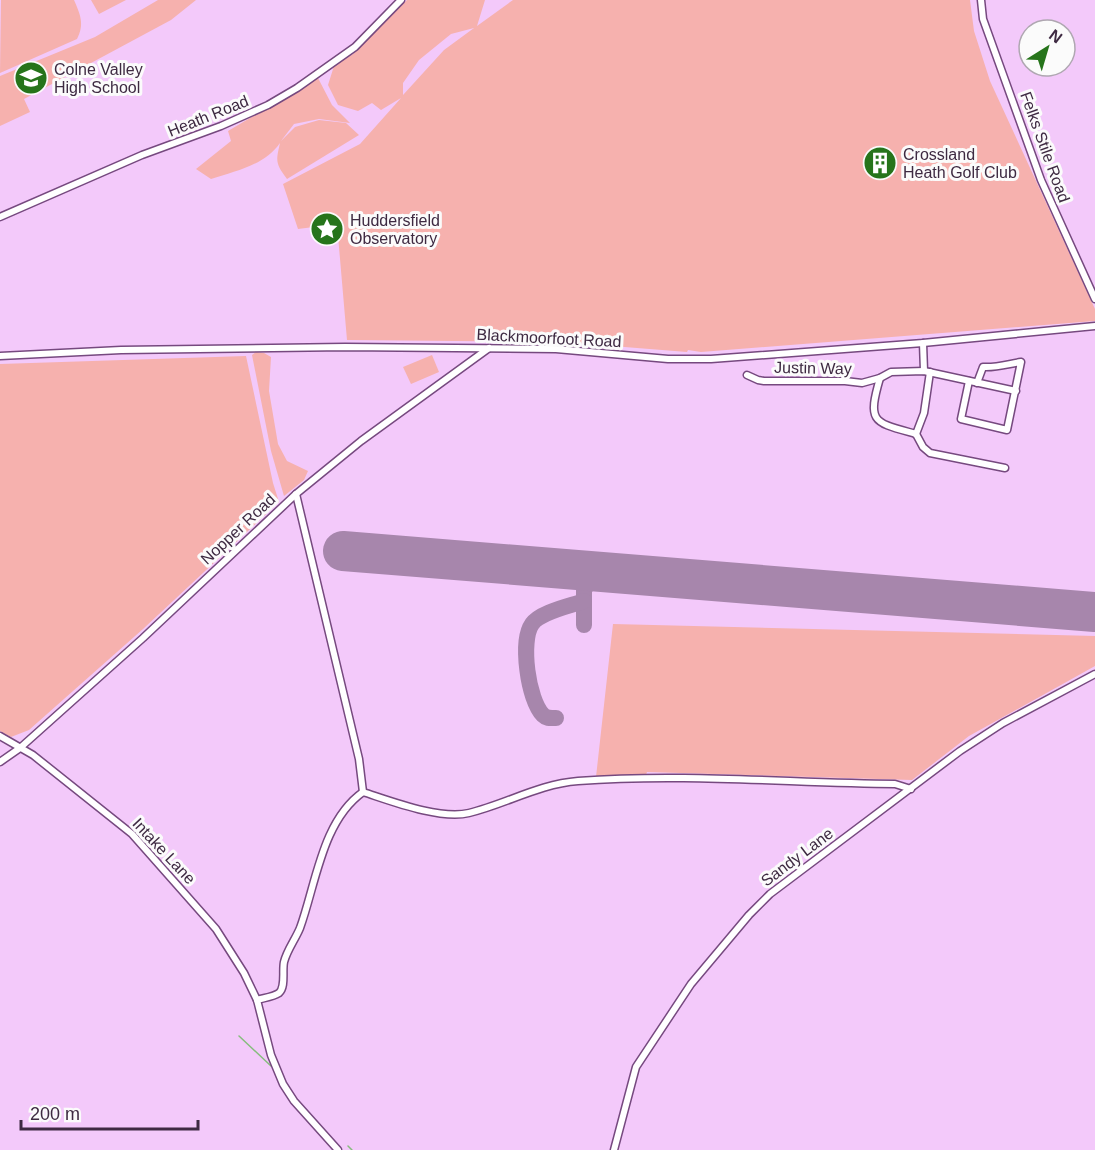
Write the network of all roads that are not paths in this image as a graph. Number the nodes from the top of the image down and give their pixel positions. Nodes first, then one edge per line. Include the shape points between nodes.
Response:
1 (401, 0) edge
2 (981, 0) edge
3 (0, 217) edge
4 (1095, 299) edge
5 (1095, 326) edge
6 (923, 343) junction
7 (489, 348) junction
8 (0, 356) edge
9 (927, 372) junction
10 (747, 375) dead end
11 (880, 378) junction
12 (969, 381) junction
13 (977, 383) junction
14 (1016, 391) junction
15 (916, 434) junction
16 (1005, 468) dead end
17 (296, 494) junction
18 (1095, 674) edge
19 (0, 736) edge
20 (20, 748) junction
21 (0, 762) edge
22 (911, 789) junction
23 (363, 792) junction
24 (257, 1000) junction
25 (338, 1150) edge
26 (614, 1150) edge

1 - 3 street, Heath Road via 355,47 268,105
2 - 4 street, Felks Stile Road via 983,19 1041,180
5 - 6 street, Blackmoorfoot Road
6 - 7 street, Blackmoorfoot Road via 711,359
6 - 9 street
7 - 8 street, Blackmoorfoot Road via 214,348
7 - 17 street, Nopper Road via 361,441
9 - 11 street via 902,370
9 - 12 street
9 - 15 street via 924,413
10 - 11 street, Justin Way via 764,381 862,383
11 - 15 street via 873,413 890,427
12 - 13 street
12 - 14 street via 961,419 1007,430
13 - 14 street
13 - 14 street via 982,367 1021,362
15 - 16 street via 930,453
17 - 20 street, Nopper Road
17 - 23 street via 359,759
18 - 22 street, Sandy Lane via 1003,723
19 - 20 street, Intake Lane
20 - 21 street, Nopper Road
20 - 24 street, Intake Lane via 132,834 216,929
22 - 23 street via 895,784 669,778 577,781 542,788 467,814 420,810
22 - 26 street, Sandy Lane via 770,894 691,984 636,1067
23 - 24 street via 333,827 285,959 282,988 278,994
24 - 25 street, Intake Lane via 283,1084

